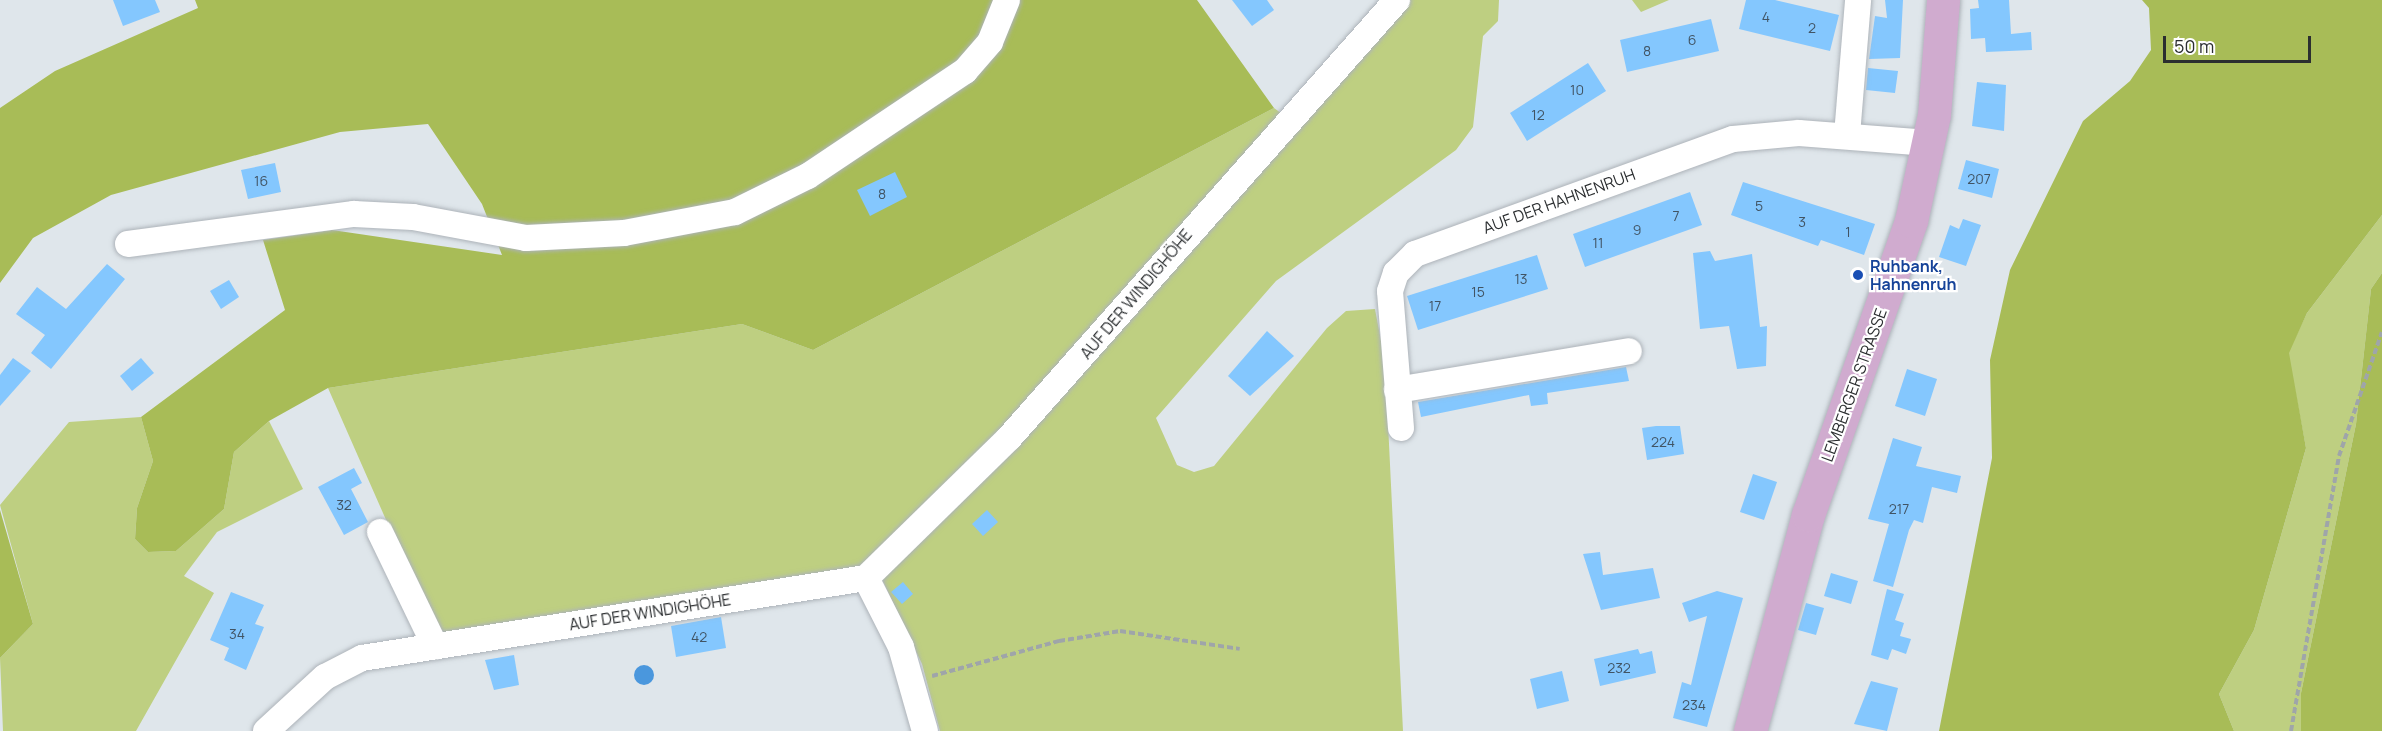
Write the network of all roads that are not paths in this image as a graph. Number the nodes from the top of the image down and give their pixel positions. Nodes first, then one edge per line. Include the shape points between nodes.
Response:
1 (1006, 0) edge
2 (1397, 0) edge
3 (1858, 0) edge
4 (1943, 0) edge
5 (1847, 135) junction
6 (1929, 143) junction
7 (128, 244) dead end
8 (1629, 351) dead end
9 (1397, 390) junction
10 (1401, 428) dead end
11 (380, 532) dead end
12 (866, 578) junction
13 (435, 646) junction
14 (266, 731) edge
15 (925, 731) edge
16 (1750, 731) edge

1 - 7 street via 990,42 965,71 808,176 735,212 624,232 526,238 413,217 354,214
2 - 12 street, AUF DER WINDIGHÖHE via 1009,438
3 - 5 street
4 - 6 main road, LEMBERGER STRASSE
5 - 6 street, AUF DER HAHNENRUH
5 - 9 street, AUF DER HAHNENRUH via 1761,135 1694,151 1415,254 1396,273 1389,303
6 - 16 main road, LEMBERGER STRASSE via 1911,221 1804,526
8 - 9 street
9 - 10 street, AUF DER HAHNENRUH
11 - 13 street
12 - 13 street, AUF DER WINDIGHÖHE
12 - 15 street via 914,681
13 - 14 street, AUF DER WINDIGHÖHE via 343,665

